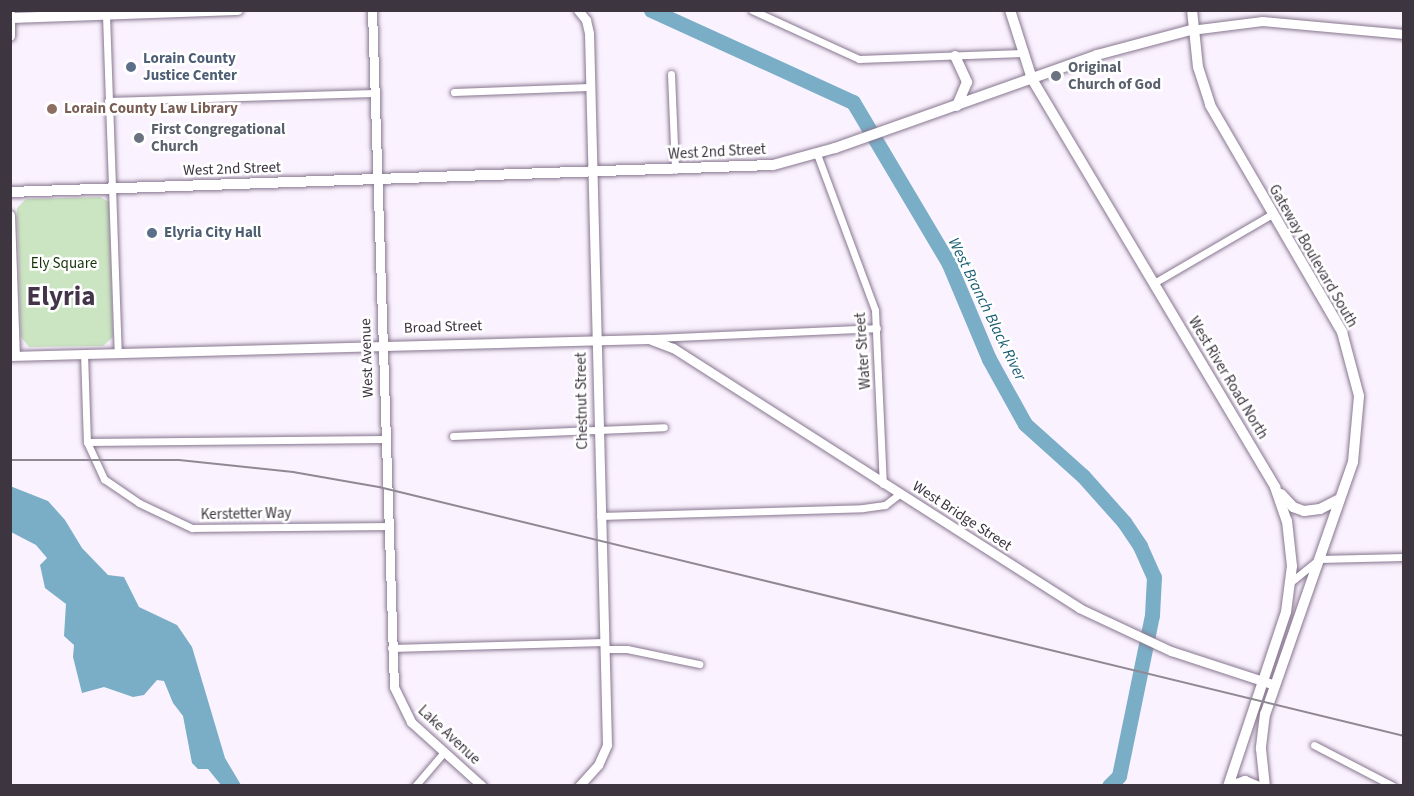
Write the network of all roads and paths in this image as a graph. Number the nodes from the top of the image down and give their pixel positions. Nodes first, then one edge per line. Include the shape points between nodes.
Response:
1 (238, 10) edge
2 (372, 10) edge
3 (578, 10) edge
4 (752, 10) edge
5 (1010, 10) edge
6 (1192, 10) edge
7 (12, 15) edge
8 (106, 15) junction
9 (1191, 30) junction
10 (1404, 34) edge
11 (10, 36) edge
12 (1022, 53) junction
13 (955, 56) junction
14 (671, 74) dead end
15 (1032, 79) junction
16 (590, 87) junction
17 (454, 92) dead end
18 (374, 93) junction
19 (108, 102) junction
20 (957, 106) junction
21 (817, 154) junction
22 (675, 170) junction
23 (591, 173) junction
24 (377, 179) junction
25 (111, 189) junction
26 (10, 192) edge
27 (1272, 214) junction
28 (10, 215) edge
29 (1155, 283) junction
30 (877, 328) junction
31 (595, 338) junction
32 (650, 339) junction
33 (382, 344) junction
34 (117, 352) junction
35 (84, 353) junction
36 (13, 355) edge
37 (664, 427) dead end
38 (597, 431) junction
39 (453, 436) dead end
40 (385, 439) junction
41 (87, 442) junction
42 (884, 484) junction
43 (1275, 487) junction
44 (899, 494) junction
45 (1340, 499) junction
46 (600, 516) junction
47 (388, 526) junction
48 (1404, 557) edge
49 (1319, 559) junction
50 (1292, 581) junction
51 (604, 645) junction
52 (392, 648) junction
53 (699, 664) dead end
54 (1263, 682) junction
55 (1275, 685) junction
56 (399, 703) joint
57 (1314, 745) dead end
58 (444, 753) junction
59 (415, 786) edge
60 (482, 786) edge
61 (579, 786) edge
62 (1229, 786) edge
63 (1257, 786) edge
64 (1265, 786) edge
65 (1393, 786) edge

1 - 8 main road
2 - 18 street, West Avenue
3 - 16 street, Chestnut Street via 588,28
4 - 13 street via 859,59
5 - 12 main road, West River Road North
6 - 9 main road, Gateway Boulevard South
7 - 8 main road
7 - 11 main road
8 - 19 street
9 - 10 street, West 2nd Street via 1262,21
9 - 15 main road, West 2nd Street via 1135,43
9 - 27 main road, Gateway Boulevard South via 1210,105
12 - 13 street
12 - 15 main road, West River Road North
13 - 20 main road via 967,82
14 - 22 street
15 - 20 main road, West 2nd Street
15 - 29 main road, West River Road North
16 - 17 street
16 - 23 street, Chestnut Street
18 - 19 street
18 - 24 street, West Avenue
19 - 25 street
20 - 21 main road, West 2nd Street
21 - 22 main road, West 2nd Street via 773,165
21 - 30 street, Water Street via 874,306
22 - 23 main road, West 2nd Street
23 - 24 main road, West 2nd Street
23 - 31 street, Chestnut Street
24 - 25 main road, West 2nd Street
24 - 33 street, West Avenue
25 - 26 main road, West 2nd Street
25 - 34 street
27 - 29 street
27 - 45 main road, Gateway Boulevard South via 1332,314 1353,363 1359,429
28 - 36 street
29 - 43 main road, West River Road North
30 - 32 street, Broad Street
30 - 42 street, Water Street
31 - 32 street, Broad Street
31 - 33 street, Broad Street
31 - 38 street, Chestnut Street
32 - 42 street, West Bridge Street via 673,348
33 - 34 street, Broad Street
33 - 40 street, West Avenue
34 - 35 street, Broad Street
35 - 36 street, Broad Street
35 - 41 street, Kerstetter Way
37 - 38 street
38 - 39 street
38 - 46 street, Chestnut Street
40 - 41 street
40 - 47 street, West Avenue
41 - 47 street, Kerstetter Way via 107,483 187,527
42 - 44 street, West Bridge Street
43 - 45 main road via 1293,507 1304,511 1320,509
43 - 50 main road, West River Road North via 1290,533
44 - 46 street via 885,505 863,508
44 - 54 street, West Bridge Street via 1062,598 1116,627 1171,651
45 - 49 main road, Gateway Boulevard South
46 - 51 street, Chestnut Street
47 - 52 street, West Avenue
48 - 49 street
49 - 50 street
49 - 55 main road, Gateway Boulevard South
50 - 54 main road, West River Road North
51 - 52 street
51 - 53 street
51 - 61 street, Chestnut Street via 607,744 598,765
52 - 56 street, West Avenue
54 - 55 street, West Bridge Street
54 - 62 main road, West River Road North
55 - 64 main road, Gateway Boulevard South via 1263,732
56 - 58 street, Lake Avenue via 411,722
57 - 65 street
58 - 59 street
58 - 60 street, Lake Avenue
62 - 63 main road via 1245,781

